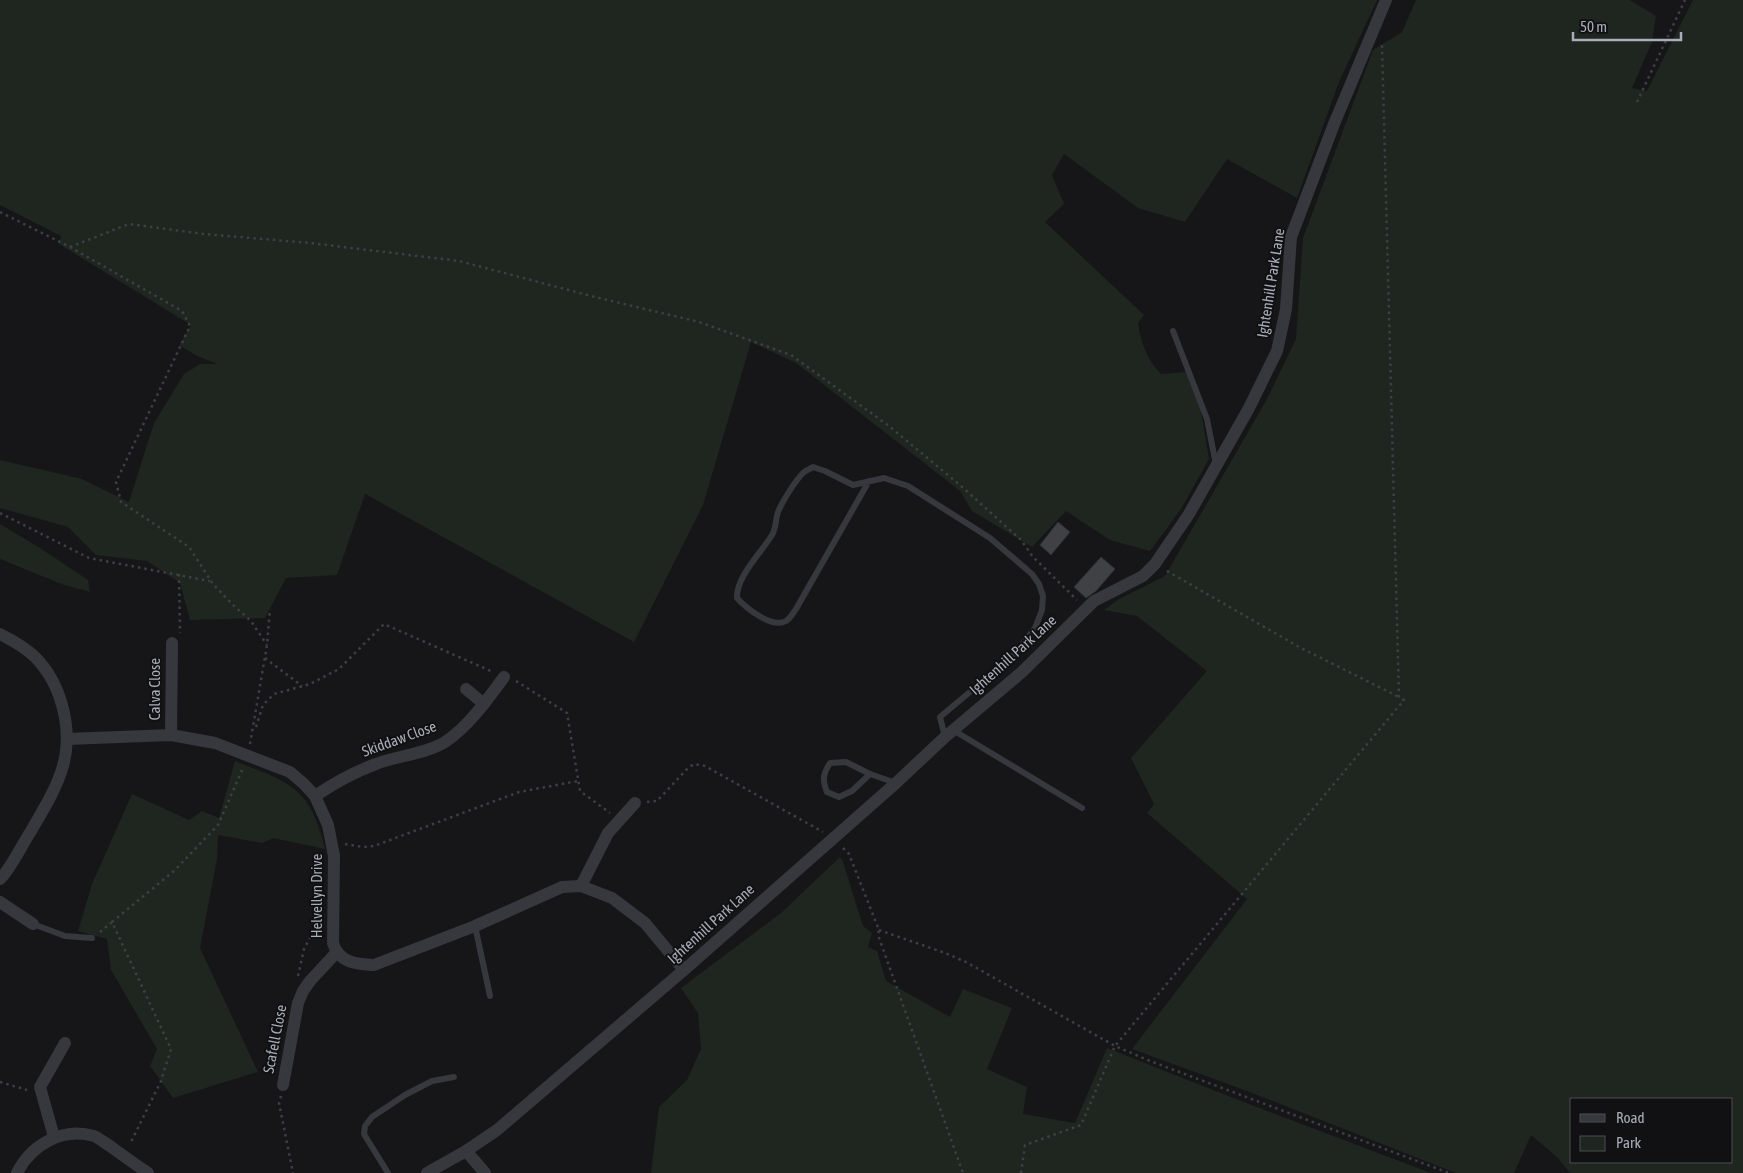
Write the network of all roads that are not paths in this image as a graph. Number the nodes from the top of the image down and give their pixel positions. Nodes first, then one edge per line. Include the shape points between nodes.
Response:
1 (1386, 0) edge
2 (1173, 331) dead end
3 (1216, 466) junction
4 (869, 481) junction
5 (0, 634) edge
6 (168, 649) road end
7 (504, 677) road end
8 (466, 689) dead end
9 (484, 704) junction
10 (949, 733) junction
11 (172, 735) junction
12 (67, 739) junction
13 (870, 774) junction
14 (896, 783) junction
15 (315, 796) junction
16 (635, 803) road end
17 (1082, 808) dead end
18 (0, 879) edge
19 (580, 886) junction
20 (0, 902) edge
21 (33, 924) joint
22 (475, 926) junction
23 (92, 938) road end
24 (336, 953) junction
25 (684, 970) junction
26 (490, 996) dead end
27 (65, 1043) dead end
28 (454, 1077) dead end
29 (283, 1085) road end
30 (54, 1137) junction
31 (466, 1151) junction
32 (17, 1173) edge
33 (148, 1173) edge
34 (388, 1173) edge
35 (427, 1173) edge
36 (485, 1173) edge

1 - 3 street, Ightenhill Park Lane via 1291,237 1286,309 1276,352
2 - 3 lane via 1207,419
3 - 10 street, Ightenhill Park Lane via 1155,564 1143,576 1094,601 1022,672
4 - 4 lane via 852,485 813,468 804,472 777,514 773,533 736,588 737,598 745,607 770,622 787,621
4 - 10 lane via 884,478 908,486 990,538 1032,574 1043,596 1035,628 1014,655 940,717
5 - 12 street via 35,657 48,674 59,697
6 - 11 street, Calva Close
7 - 9 street, Skiddaw Close
8 - 9 street
9 - 15 street, Skiddaw Close via 444,742 376,764
10 - 14 street, Ightenhill Park Lane
10 - 17 lane
11 - 12 street, Helvellyn Drive
11 - 15 street, Helvellyn Drive via 215,742 290,772
12 - 18 street via 63,765 53,794
13 - 13 lane via 846,762 830,763 823,781 827,792 838,796 852,791
13 - 14 lane
14 - 25 street, Ightenhill Park Lane
15 - 24 street, Helvellyn Drive via 332,842 333,944
16 - 19 street via 608,833
19 - 22 street, Helvellyn Drive via 562,888
19 - 25 street via 612,898 645,923
20 - 21 street
21 - 23 lane via 65,936
22 - 24 street, Helvellyn Drive via 374,965 347,961
22 - 26 lane
24 - 29 street, Scafell Close via 310,981 298,1002
25 - 31 street, Ightenhill Park Lane via 497,1130
27 - 30 street via 40,1087
28 - 34 lane via 432,1081 405,1095 372,1117 365,1126 364,1134
30 - 32 street via 33,1151
30 - 33 street via 74,1134 95,1136
31 - 35 street, Ightenhill Park Lane
31 - 36 street

